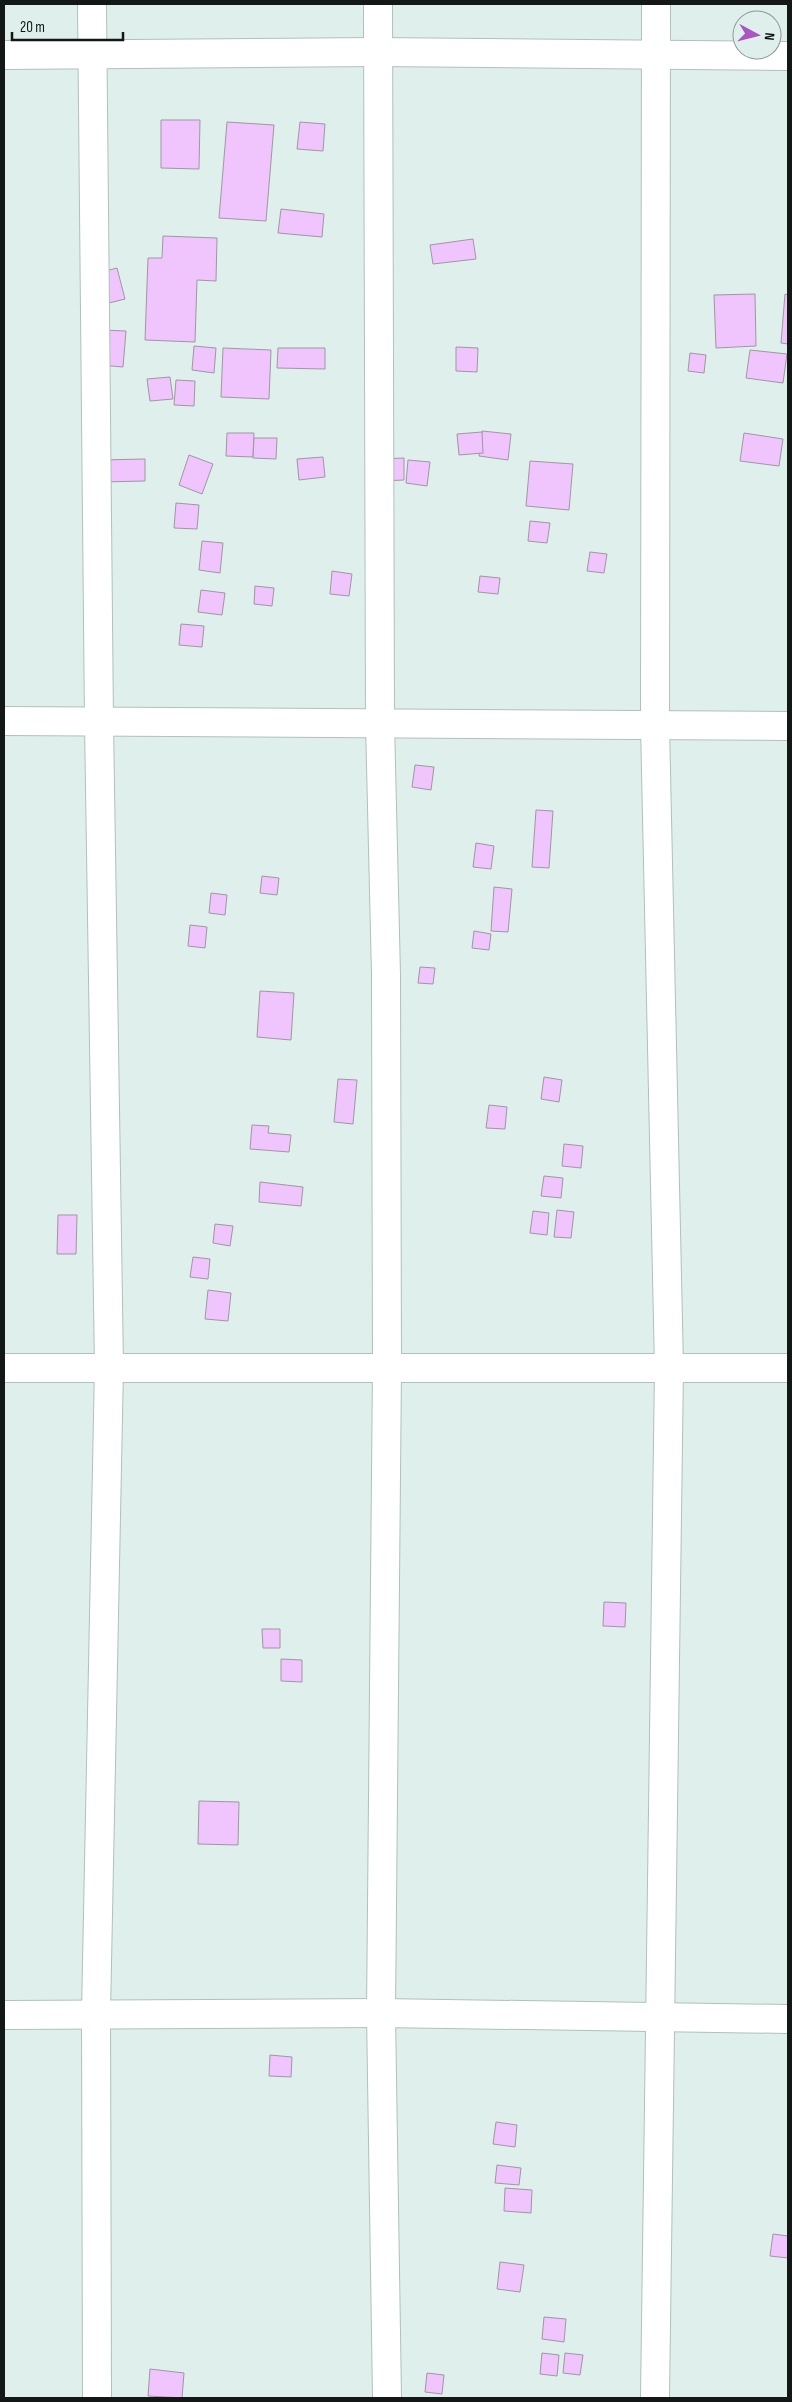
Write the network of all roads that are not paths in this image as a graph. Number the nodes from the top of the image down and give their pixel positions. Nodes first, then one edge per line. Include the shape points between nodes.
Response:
1 (92, 4) edge
2 (378, 4) edge
3 (656, 4) edge
4 (378, 52) junction
5 (656, 54) junction
6 (4, 55) edge
7 (93, 56) junction
8 (788, 56) edge
9 (4, 721) edge
10 (99, 722) junction
11 (380, 724) junction
12 (655, 725) junction
13 (788, 726) edge
14 (109, 1367) junction
15 (4, 1368) edge
16 (387, 1368) junction
17 (669, 1368) junction
18 (788, 1368) edge
19 (381, 2012) junction
20 (96, 2013) junction
21 (4, 2015) edge
22 (660, 2017) junction
23 (788, 2019) edge
24 (97, 2398) edge
25 (387, 2398) edge
26 (655, 2398) edge

1 - 7 street
2 - 4 street
3 - 5 street
4 - 5 street
4 - 7 street
4 - 11 street
5 - 8 street
5 - 12 street
6 - 7 street
7 - 10 street
9 - 10 street
10 - 11 street
10 - 14 street
11 - 12 street
11 - 16 street via 386,985
12 - 13 street
12 - 17 street
14 - 15 street
14 - 16 street
14 - 20 street
16 - 17 street
16 - 19 street
17 - 18 street
17 - 22 street
19 - 20 street
19 - 22 street
19 - 25 street
20 - 21 street
20 - 24 street
22 - 23 street
22 - 26 street

